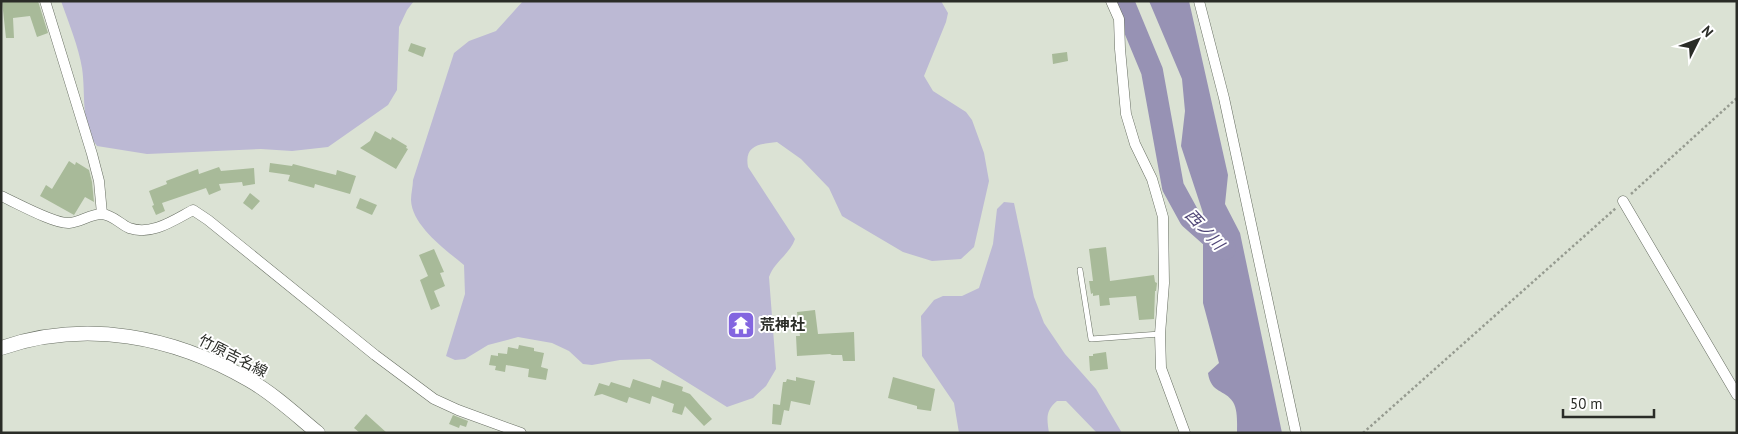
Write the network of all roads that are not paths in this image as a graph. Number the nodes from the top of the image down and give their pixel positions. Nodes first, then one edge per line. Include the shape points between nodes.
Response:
1 (45, 1) edge
2 (1111, 1) edge
3 (1199, 1) edge
4 (1, 196) edge
5 (1623, 201) road end
6 (102, 214) junction
7 (1080, 270) dead end
8 (1160, 334) junction
9 (1, 348) edge
10 (1737, 395) edge
11 (318, 433) edge
12 (520, 433) edge
13 (1185, 433) edge
14 (1296, 433) edge

1 - 6 street via 92,154
2 - 8 street via 1119,19 1126,114 1163,217 1164,284
3 - 14 street via 1224,98
4 - 6 street via 68,223
5 - 10 street
6 - 12 street via 143,231 158,228 193,210 434,399
7 - 8 lane via 1091,339
8 - 13 street via 1161,368
9 - 11 main road, 竹原吉名線 via 61,335 106,334 179,348 211,360 250,381

